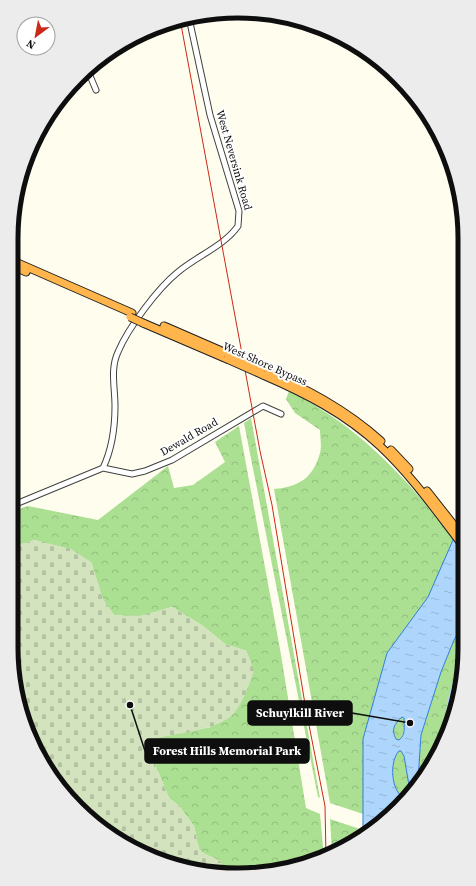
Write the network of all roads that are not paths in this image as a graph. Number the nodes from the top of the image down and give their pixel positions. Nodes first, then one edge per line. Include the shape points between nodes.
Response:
1 (190, 23) edge
2 (90, 76) edge
3 (96, 90) dead end
4 (18, 263) edge
5 (18, 269) edge
6 (131, 315) junction
7 (281, 414) dead end
8 (103, 468) junction
9 (18, 503) edge
10 (437, 507) junction
11 (458, 531) edge
12 (458, 538) edge

1 - 8 street, West Neversink Road via 210,115 240,221 224,241 180,270 163,286 119,350 113,369 114,424
2 - 3 street
4 - 6 highway, West Shore Bypass
5 - 6 highway, West Shore Bypass
6 - 10 highway, West Shore Bypass, bridge via 262,372 318,401 363,432 401,467
7 - 8 street, Dewald Road via 263,406 172,460 140,473
8 - 9 street
10 - 11 highway, West Shore Bypass
10 - 12 highway, West Shore Bypass

